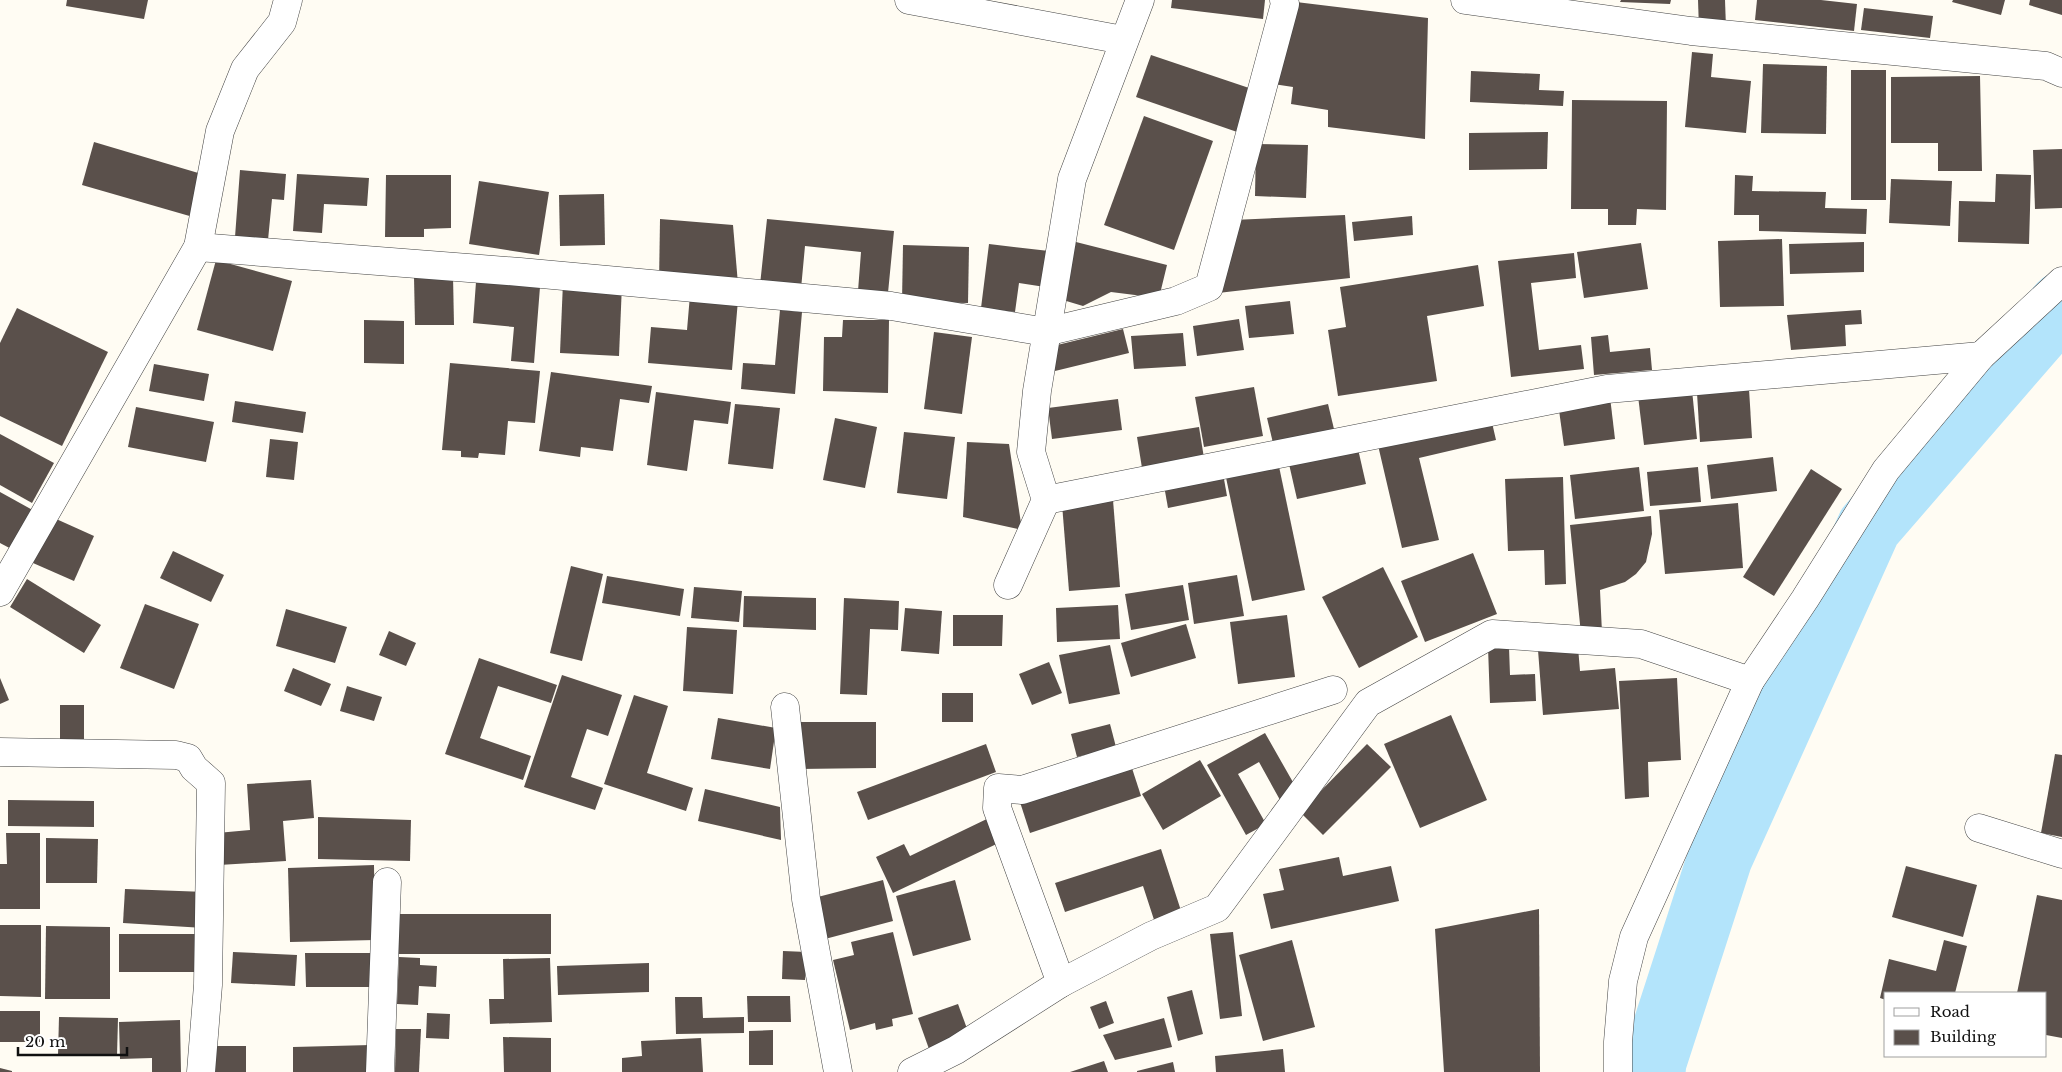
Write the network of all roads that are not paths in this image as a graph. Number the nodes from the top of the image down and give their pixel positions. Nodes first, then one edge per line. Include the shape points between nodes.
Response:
1 (288, 0) edge
2 (909, 0) edge
3 (1140, 0) edge
4 (1284, 0) edge
5 (1465, 0) edge
6 (1123, 40) junction
7 (2062, 73) edge
8 (198, 248) junction
9 (2062, 281) edge
10 (1046, 332) junction
11 (1981, 356) junction
12 (1046, 500) junction
13 (1008, 585) dead end
14 (0, 592) edge
15 (1750, 681) junction
16 (1333, 690) dead end
17 (785, 707) dead end
18 (0, 752) edge
19 (1979, 828) dead end
20 (2062, 854) edge
21 (387, 882) dead end
22 (1061, 983) junction
23 (201, 1072) edge
24 (380, 1072) edge
25 (838, 1072) edge
26 (912, 1072) edge
27 (1618, 1072) edge

1 - 8 street via 282,22 245,69 220,131
2 - 6 street
3 - 6 street
4 - 10 street via 1208,288 1176,301
5 - 7 street via 1692,32 2046,66
6 - 10 street via 1072,179
8 - 10 street via 520,272 881,306
8 - 14 street
9 - 11 street
10 - 12 street via 1031,452
11 - 12 street via 1607,390
11 - 15 street via 1886,470
12 - 13 street
15 - 22 street via 1641,644 1492,634 1368,702 1217,908 1151,936
15 - 27 street via 1634,937 1623,981
16 - 22 street via 1022,790 998,788 997,808
17 - 25 street via 806,899
18 - 23 street via 176,755 188,758 211,783 208,985
19 - 20 street
21 - 24 street
22 - 26 street via 956,1050

